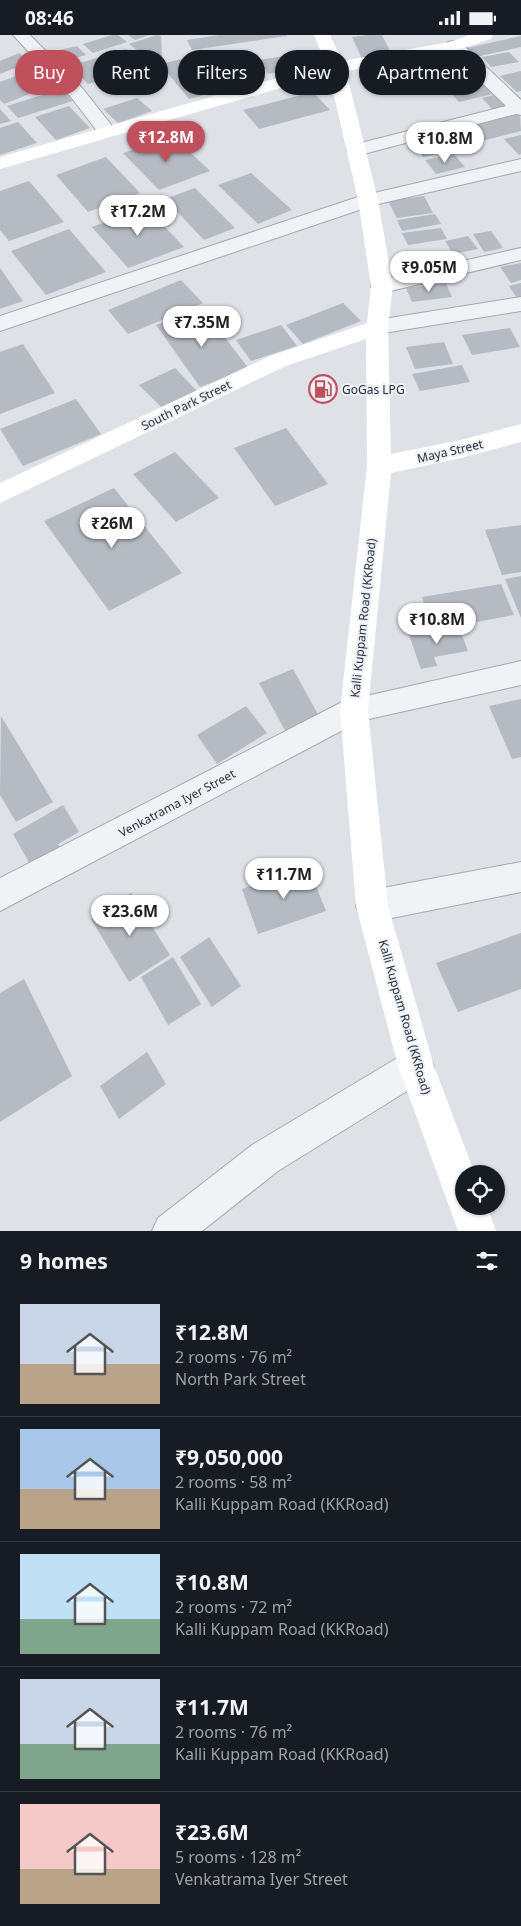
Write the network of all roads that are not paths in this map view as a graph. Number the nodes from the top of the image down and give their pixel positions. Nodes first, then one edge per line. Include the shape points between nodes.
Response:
1 (21, 35) edge
2 (322, 35) edge
3 (485, 35) edge
4 (454, 47) junction
5 (329, 50) edge
6 (349, 65) edge
7 (275, 84) edge
8 (343, 95) edge
9 (520, 109) edge
10 (106, 131) junction
11 (356, 151) junction
12 (0, 163) edge
13 (521, 165) edge
14 (368, 201) junction
15 (521, 254) edge
16 (382, 286) junction
17 (521, 304) edge
18 (0, 324) edge
19 (377, 327) junction
20 (521, 433) edge
21 (379, 466) junction
22 (0, 494) edge
23 (521, 673) edge
24 (354, 710) junction
25 (521, 877) edge
26 (0, 895) edge
27 (372, 906) junction
28 (416, 1065) junction
29 (455, 1171) edge
30 (471, 1215) edge
31 (171, 1231) edge
32 (477, 1231) edge

1 - 10 street via 77,93
2 - 5 street, Kalli Kuppam Road (KKRoad)
3 - 4 street
4 - 6 street
4 - 9 street
7 - 10 street
8 - 11 street, Kalli Kuppam Road (KKRoad)
9 - 11 street
10 - 12 street
11 - 14 street, Kalli Kuppam Road (KKRoad)
13 - 14 street
14 - 16 street, Kalli Kuppam Road (KKRoad)
14 - 18 street
15 - 16 street
16 - 19 street, Kalli Kuppam Road (KKRoad)
17 - 19 street
19 - 21 street, Kalli Kuppam Road (KKRoad)
19 - 22 street, South Park Street via 278,361
20 - 21 street, Maya Street
21 - 24 street, Kalli Kuppam Road (KKRoad)
23 - 24 street, Venkatrama Iyer Street
24 - 26 street, Venkatrama Iyer Street
24 - 27 street, Kalli Kuppam Road (KKRoad)
25 - 27 street
27 - 28 street, Kalli Kuppam Road (KKRoad)
28 - 29 street, Kalli Kuppam Road (KKRoad)
28 - 31 street via 265,1158
30 - 32 street

